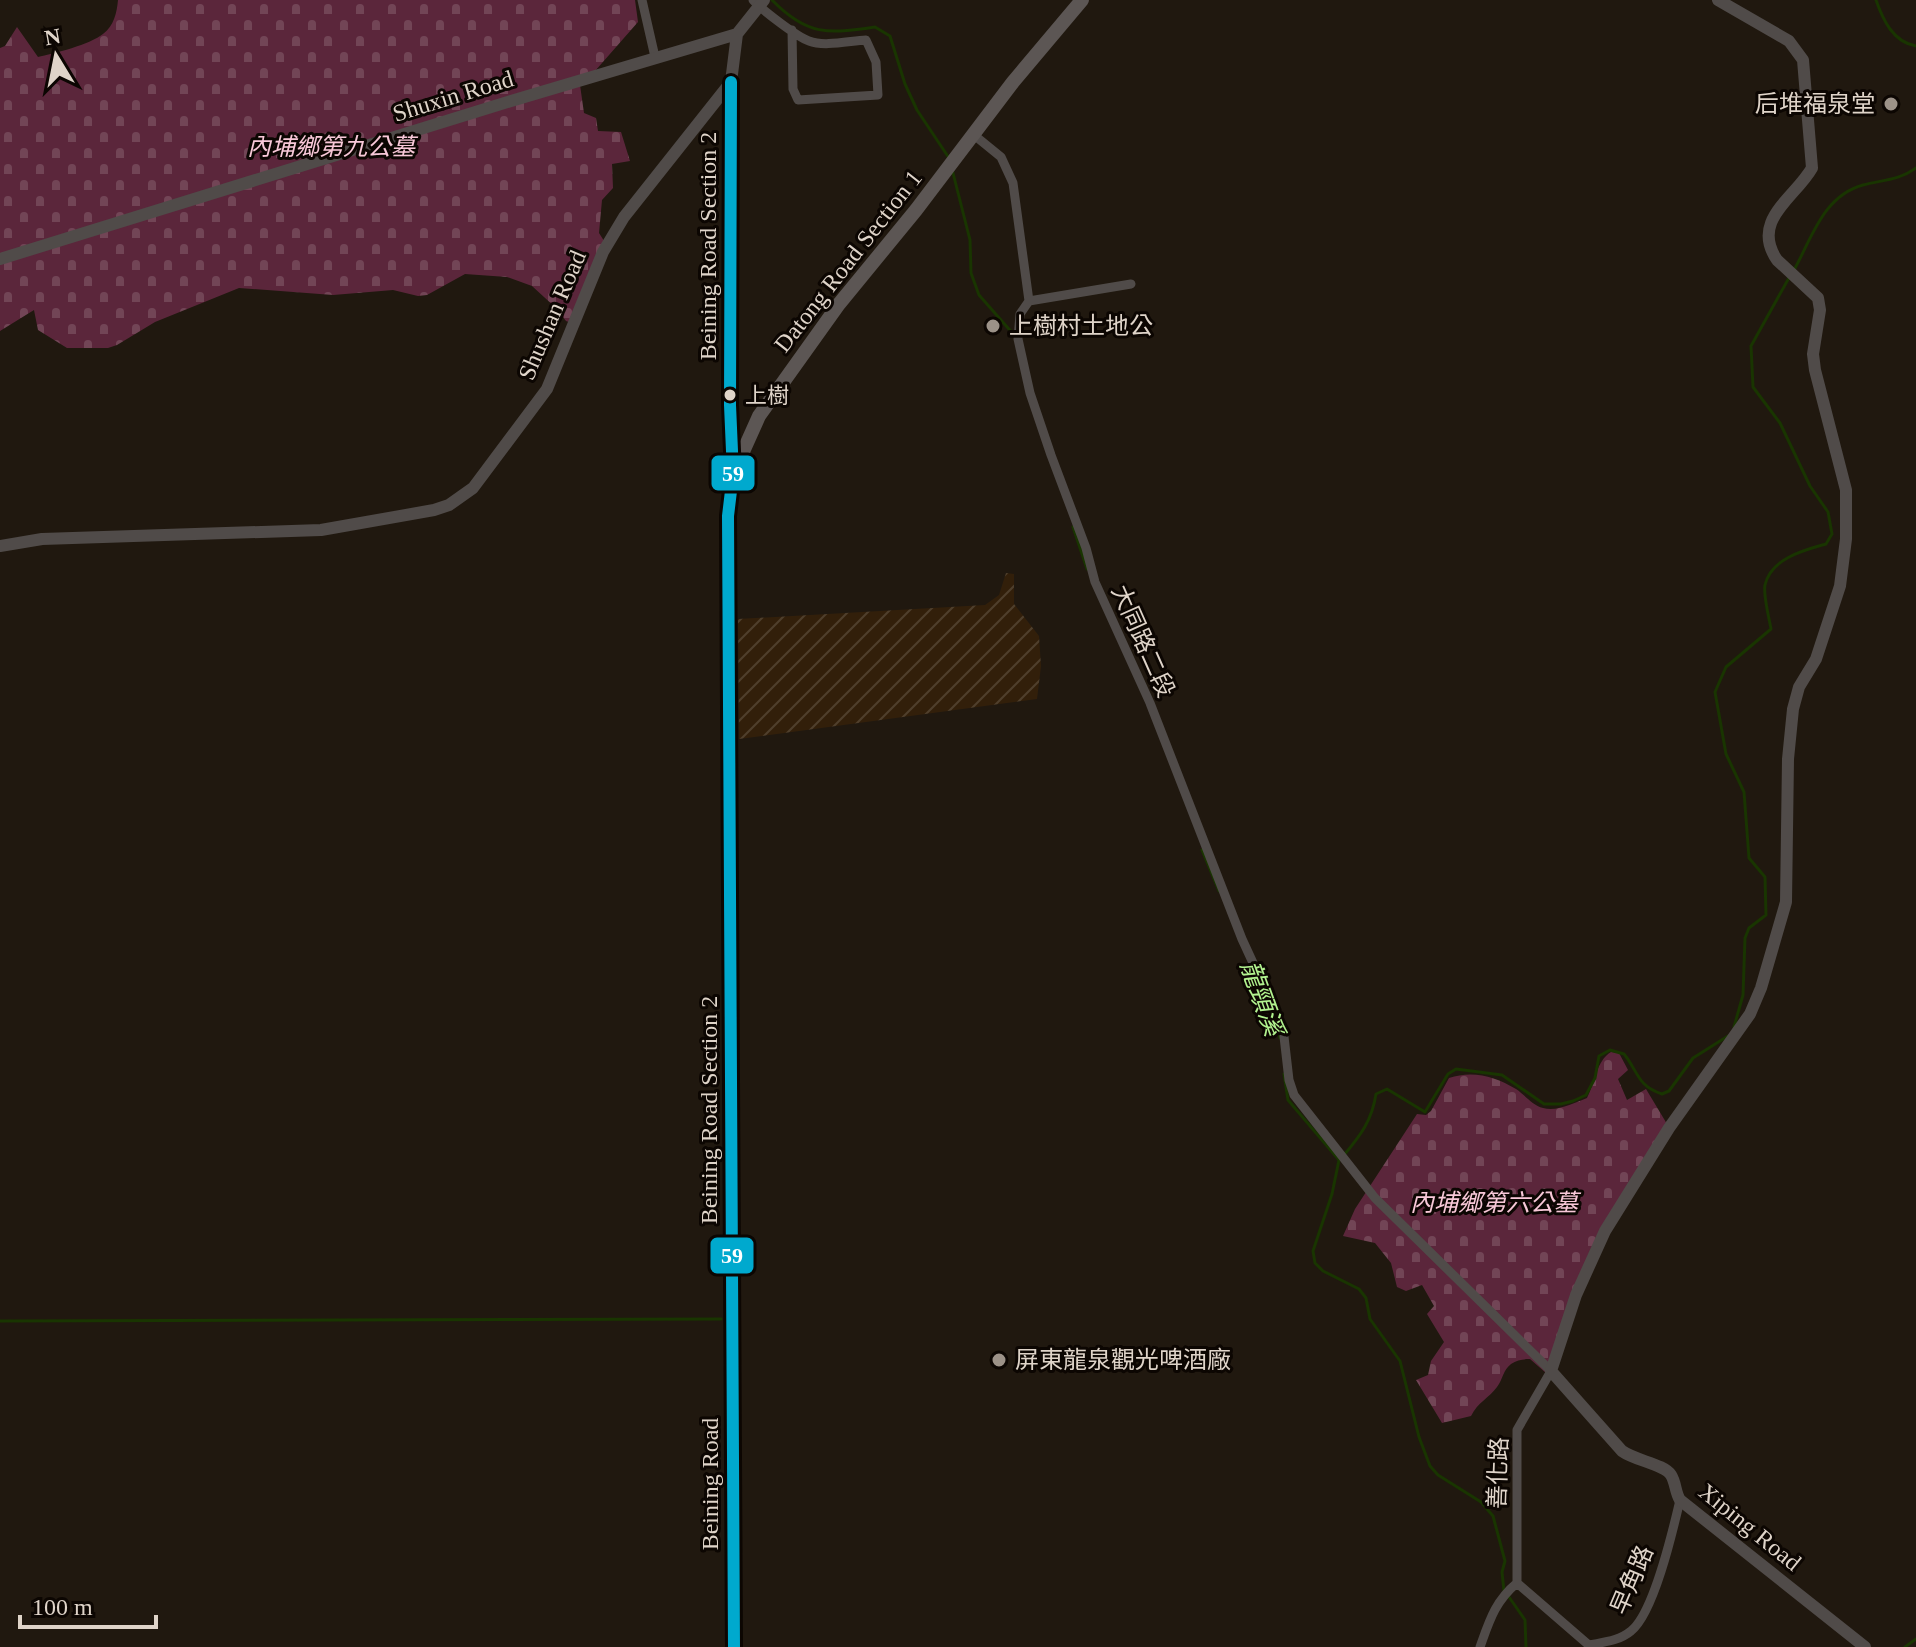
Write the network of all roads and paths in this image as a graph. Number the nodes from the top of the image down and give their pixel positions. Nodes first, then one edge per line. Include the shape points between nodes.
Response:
1 (642, 0) edge
2 (1082, 0) edge
3 (1718, 0) edge
4 (759, 2) edge
5 (792, 30) junction
6 (737, 34) junction
7 (655, 57) junction
8 (731, 82) junction
9 (974, 135) junction
10 (0, 259) edge
11 (1131, 284) dead end
12 (1029, 301) junction
13 (733, 474) junction
14 (0, 546) edge
15 (731, 1321) joint
16 (1551, 1371) junction
17 (1680, 1500) junction
18 (1509, 1591) junction
19 (1590, 1646) edge
20 (734, 1647) edge
21 (1480, 1647) edge
22 (1865, 1647) edge

1 - 7 street
2 - 9 main road, Datong Road Section 1
3 - 16 street via 1789,41 1803,60 1812,168 1777,209 1769,225 1770,240 1777,260 1818,298 1813,354 1846,490 1840,586 1793,709 1786,902 1756,1001 1605,1231 1576,1295
4 - 5 street
4 - 6 street
5 - 5 street via 810,42 866,40 876,62 878,95 798,100 793,89
6 - 7 street, Shuxin Road
6 - 8 street
7 - 10 street, Shuxin Road
8 - 13 street, Beining Road Section 2
8 - 14 street, Shushan Road via 624,217 603,252 547,389 473,488 449,505 321,530 42,539
9 - 12 street, 大同路二段 via 1001,157 1013,183
9 - 13 main road, Datong Road Section 1 via 805,348 759,416
11 - 12 street
12 - 16 street, 大同路二段 via 1018,322 1027,380 1095,582 1283,1028 1294,1095 1375,1198
13 - 15 main road, Beining Road Section 2 via 728,516
15 - 20 main road, Beining Road
16 - 17 street, Xiping Road via 1622,1451 1666,1469
16 - 18 street, 善化路 via 1517,1430
17 - 19 street, 早角路 via 1647,1607 1633,1630
17 - 22 street, Xiping Road
18 - 19 street
18 - 21 street via 1492,1612

